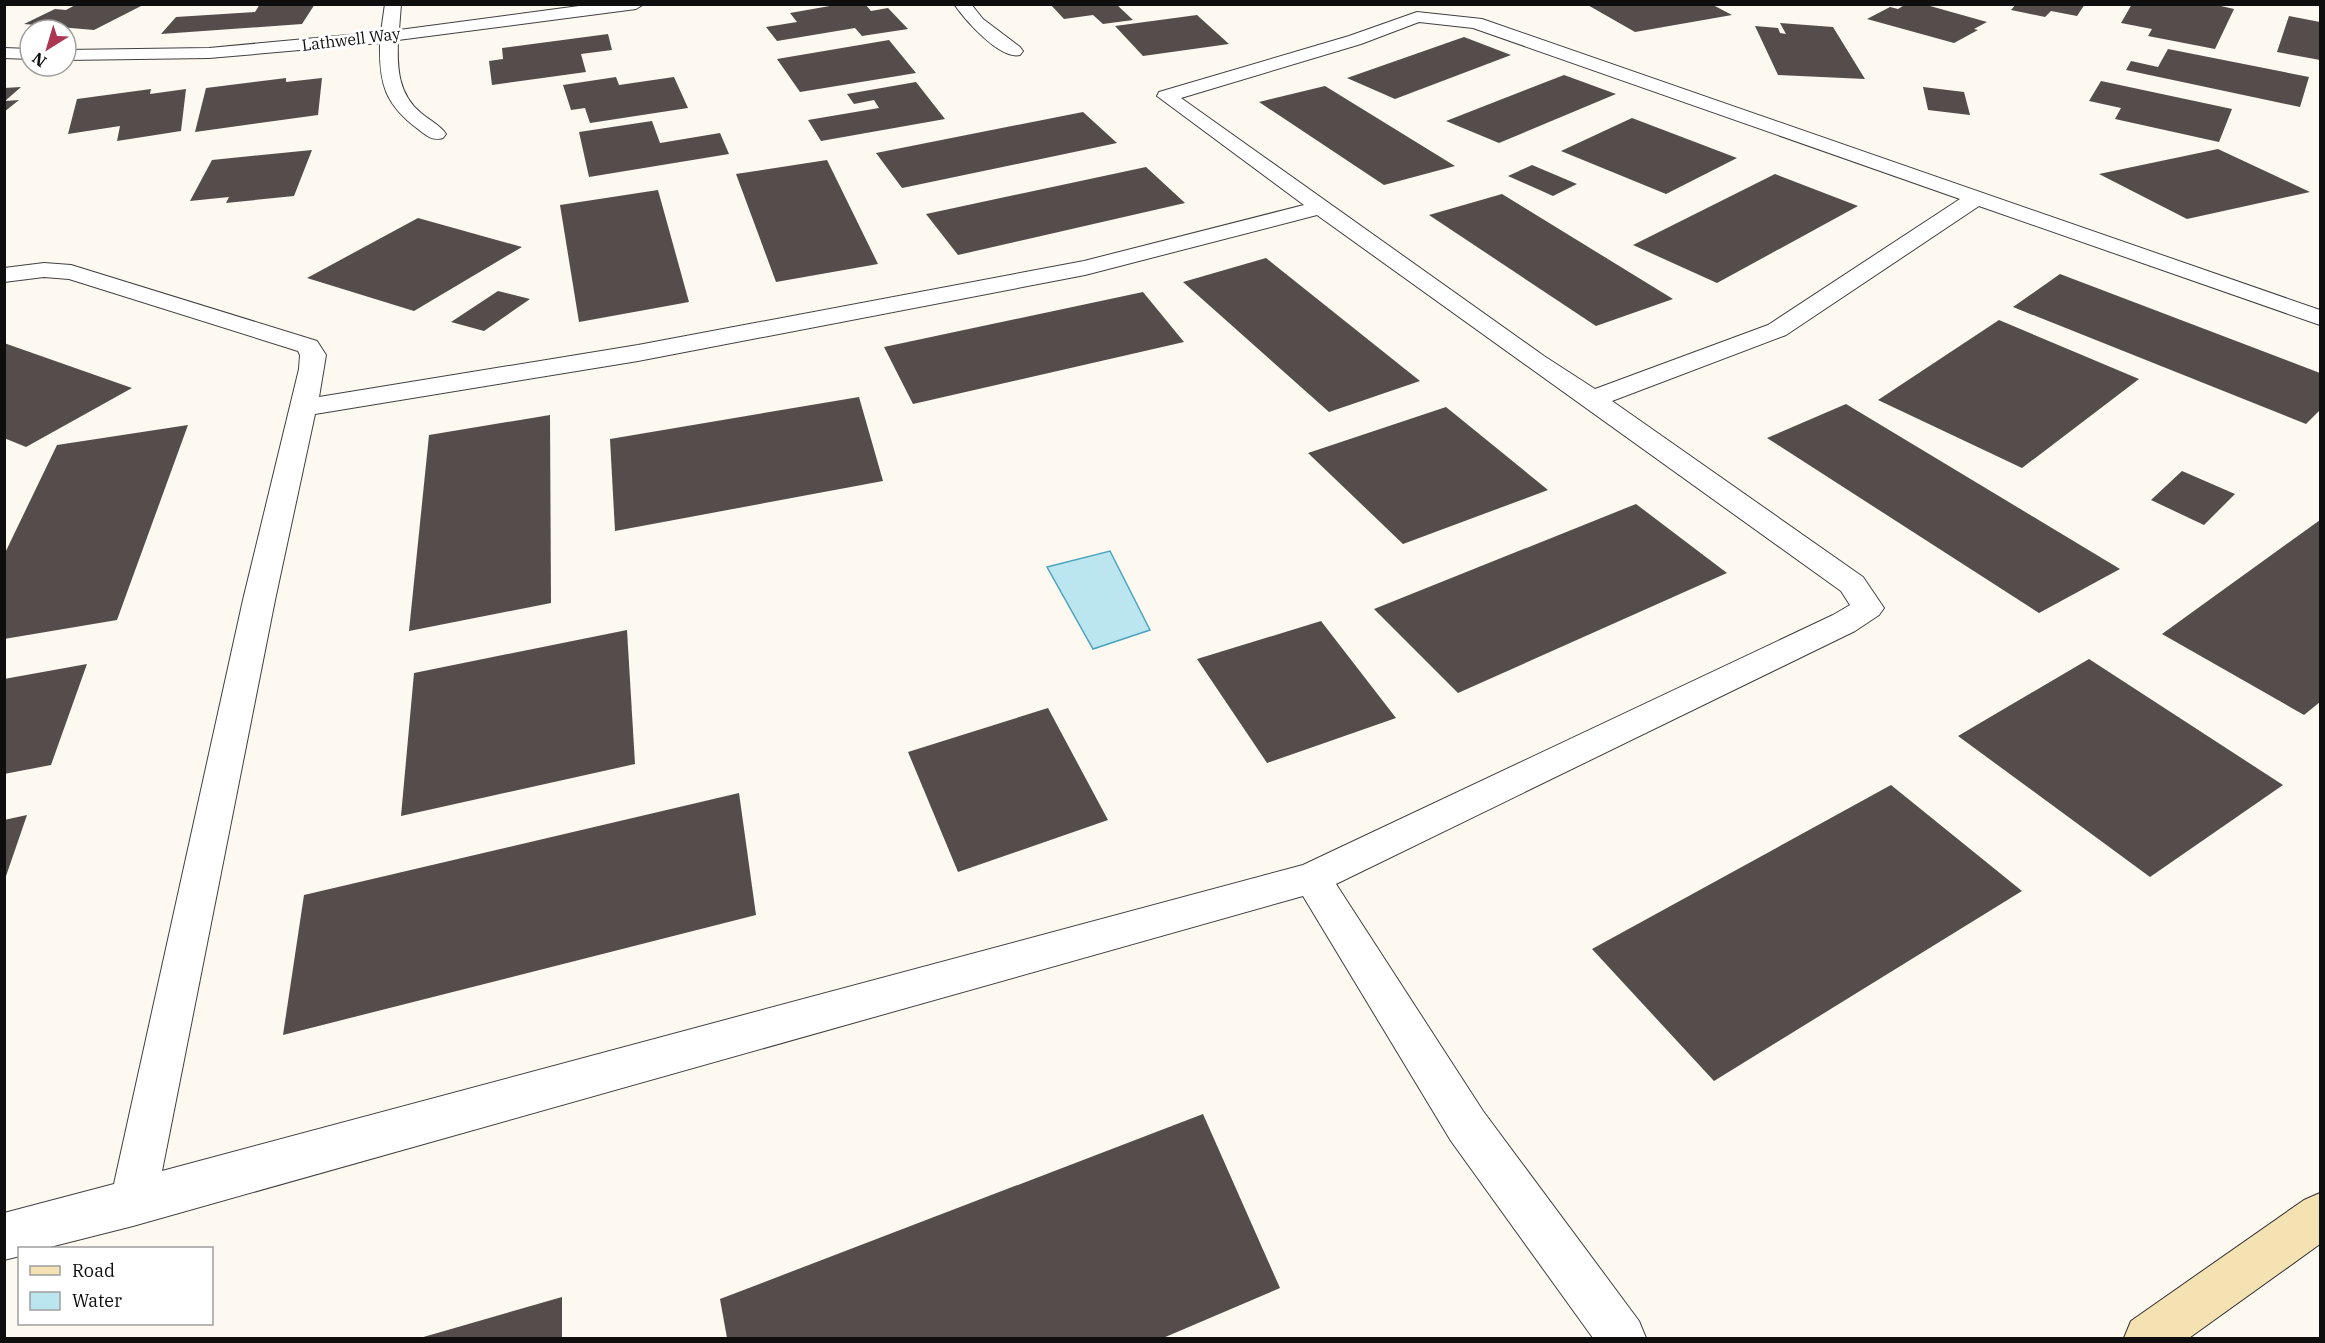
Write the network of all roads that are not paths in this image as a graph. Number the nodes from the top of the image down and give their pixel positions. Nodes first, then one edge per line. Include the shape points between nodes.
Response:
1 (393, 4) edge
2 (636, 4) edge
3 (962, 4) edge
4 (390, 35) junction
5 (1014, 51) dead end
6 (78, 55) edge
7 (436, 134) dead end
8 (1975, 199) junction
9 (1321, 207) junction
10 (4, 275) edge
11 (2320, 318) edge
12 (1592, 399) junction
13 (303, 408) junction
14 (1312, 878) junction
15 (133, 1203) junction
16 (2320, 1216) edge
17 (4, 1237) edge
18 (1622, 1338) edge
19 (2148, 1338) edge

1 - 4 street
2 - 4 street, Lathwell Way
3 - 5 street via 977,23
4 - 6 street, Lathwell Way via 184,54
4 - 7 street via 390,83 400,104
8 - 9 street via 1476,23 1417,18 1166,96
8 - 11 street
8 - 12 street via 1777,330
9 - 12 street
9 - 13 street via 1085,268 638,353
10 - 13 street via 44,270 71,272 308,346 313,355 312,369
12 - 14 street via 1852,584 1868,608 1695,696
13 - 15 street
14 - 15 street
14 - 18 street via 1467,1126
15 - 17 street
16 - 19 main road

